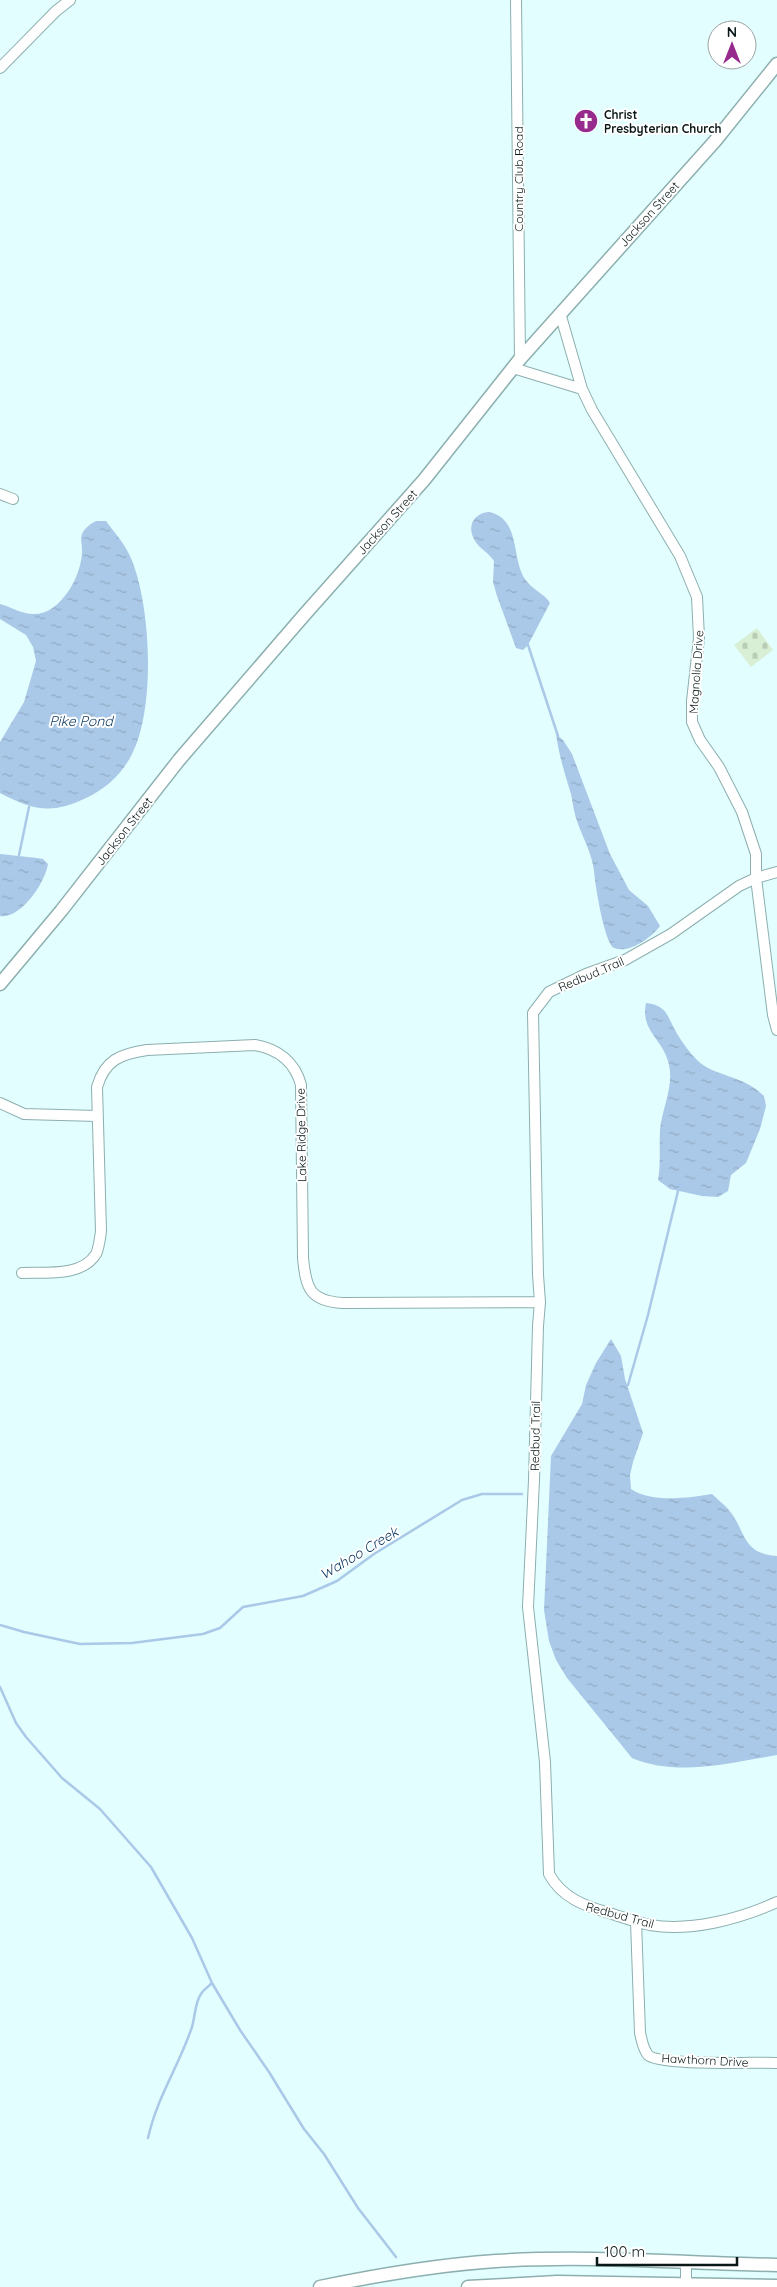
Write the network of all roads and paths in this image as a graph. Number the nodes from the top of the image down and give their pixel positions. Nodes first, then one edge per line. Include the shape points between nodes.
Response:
1 (70, 0) edge
2 (516, 0) edge
3 (777, 64) edge
4 (0, 68) edge
5 (560, 313) junction
6 (516, 363) junction
7 (582, 389) junction
8 (0, 494) edge
9 (12, 499) dead end
10 (777, 872) edge
11 (756, 878) junction
12 (0, 984) edge
13 (777, 1030) edge
14 (0, 1103) edge
15 (97, 1116) junction
16 (22, 1273) dead end
17 (540, 1302) junction
18 (777, 1902) edge
19 (636, 1922) junction
20 (777, 2063) edge
21 (686, 2263) junction
22 (777, 2265) edge
23 (686, 2286) edge
24 (777, 2286) edge
25 (320, 2287) edge
26 (468, 2287) edge

1 - 4 street
2 - 6 street, Country Club Road
3 - 5 main road, Jackson Street via 714,141
5 - 6 main road, Jackson Street
5 - 7 street, Magnolia Drive
6 - 7 street
6 - 12 main road, Jackson Street via 424,480 179,760
7 - 11 street, Magnolia Drive via 691,579 699,616 692,722 742,812 756,854
8 - 9 street
10 - 11 street, Redbud Trail
11 - 13 street, Magnolia Drive
11 - 17 street, Redbud Trail via 625,960 549,992 533,1013
14 - 15 street via 24,1114
15 - 16 street, Lake Ridge Drive via 101,1231 97,1253 87,1264 64,1272
15 - 17 street, Lake Ridge Drive via 97,1087 101,1073 120,1057 147,1050 268,1047 290,1063 301,1085 303,1258 309,1285 319,1299 343,1303
17 - 19 street, Redbud Trail via 528,1607 545,1762 549,1874 562,1890 583,1906
18 - 19 street, Redbud Trail via 714,1922 674,1926
19 - 20 street, Hawthorn Drive via 640,2033 649,2056 688,2062
21 - 22 main road
21 - 23 street
21 - 25 main road via 579,2259 496,2261
23 - 24 main road
23 - 26 main road via 557,2282

